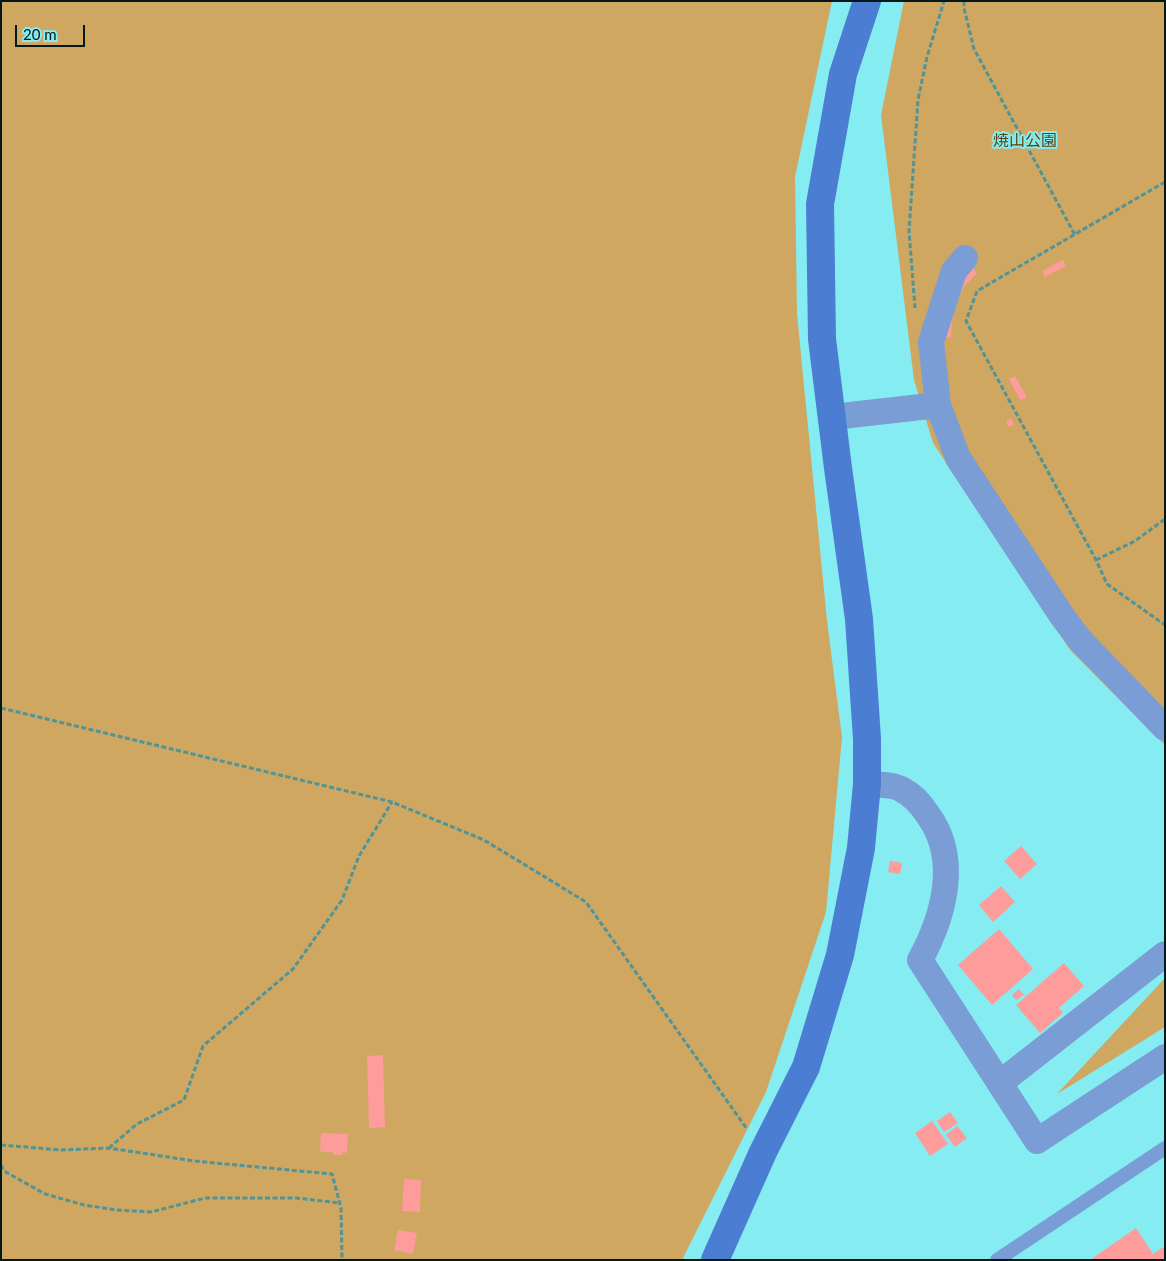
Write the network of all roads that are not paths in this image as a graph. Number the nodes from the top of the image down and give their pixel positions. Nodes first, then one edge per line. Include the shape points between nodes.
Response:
1 (867, 1) edge
2 (965, 258) dead end
3 (938, 405) junction
4 (833, 417) junction
5 (1165, 728) edge
6 (867, 784) junction
7 (1165, 954) edge
8 (1165, 1057) edge
9 (1000, 1083) junction
10 (1165, 1148) edge
11 (715, 1260) edge
12 (997, 1260) edge

1 - 4 street via 843,74 820,204 822,339
2 - 3 street via 954,271 931,342
3 - 4 street
3 - 5 street via 958,458 1062,616 1080,640
4 - 6 street via 859,619
6 - 9 street via 900,788 918,800 937,828 946,862 944,898 931,940 920,960
6 - 11 street via 861,848 840,955 806,1068
7 - 9 street
8 - 9 street via 1037,1141
10 - 12 lane

